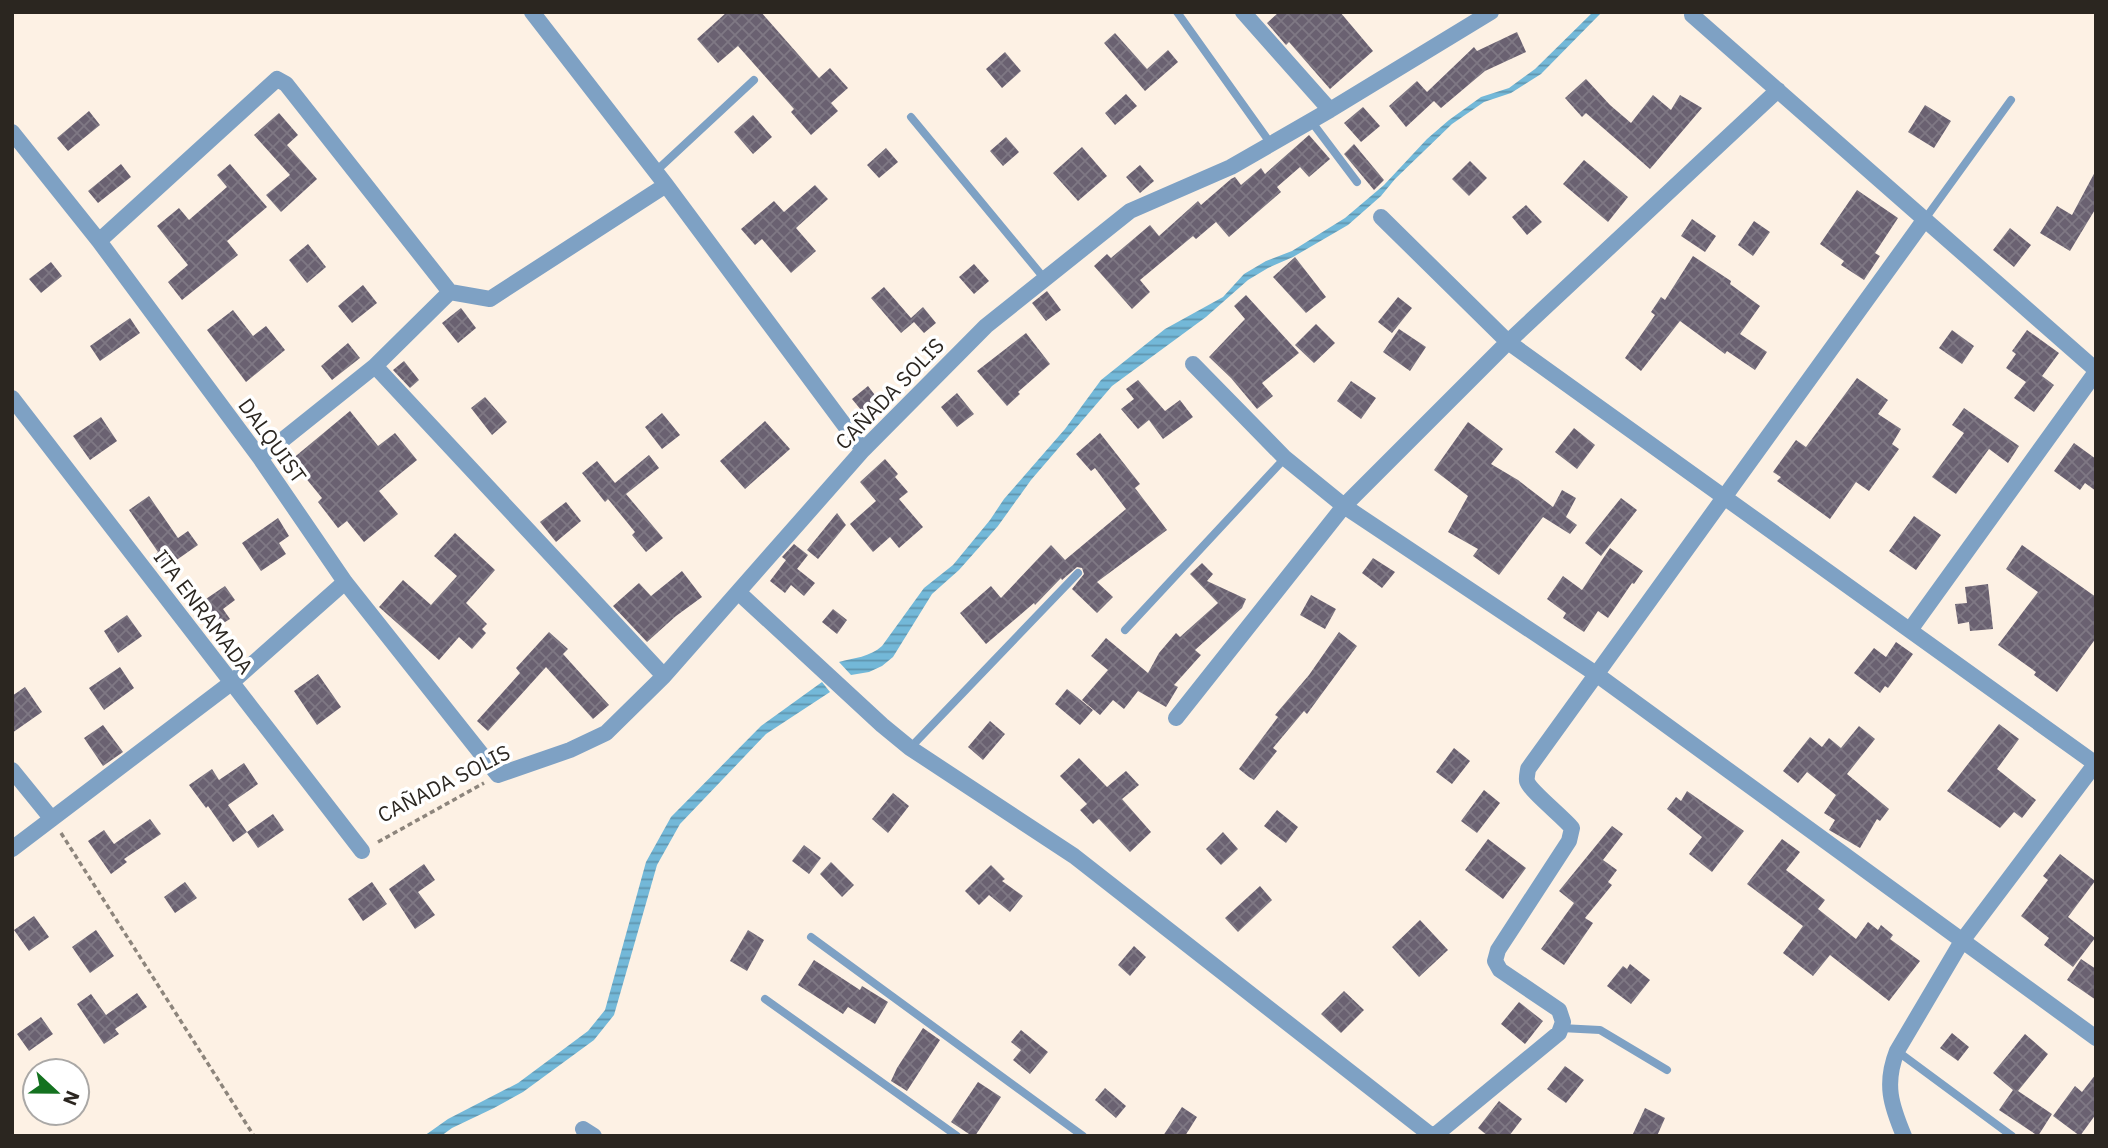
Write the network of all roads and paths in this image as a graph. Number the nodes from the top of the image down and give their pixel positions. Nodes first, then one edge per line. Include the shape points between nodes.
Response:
1 (532, 12) edge
2 (1177, 12) edge
3 (1243, 12) edge
4 (1491, 12) edge
5 (1692, 15) dead end
6 (754, 80) dead end
7 (1778, 90) junction
8 (2011, 100) dead end
9 (1330, 110) junction
10 (911, 117) dead end
11 (1311, 121) junction
12 (12, 132) edge
13 (1271, 144) junction
14 (655, 172) junction
15 (1356, 181) dead end
16 (666, 185) junction
17 (1381, 218) dead end
18 (1925, 219) junction
19 (99, 241) junction
20 (1044, 278) junction
21 (450, 292) junction
22 (1508, 342) junction
23 (1193, 363) dead end
24 (375, 366) junction
25 (2096, 371) edge
26 (12, 398) edge
27 (863, 450) junction
28 (260, 458) junction
29 (1285, 458) junction
30 (1725, 499) junction
31 (1344, 506) junction
32 (1079, 573) dead end
33 (345, 582) junction
34 (738, 592) junction
35 (1125, 629) dead end
36 (1909, 630) junction
37 (1597, 674) junction
38 (664, 676) junction
39 (231, 683) junction
40 (1176, 718) dead end
41 (911, 747) junction
42 (2096, 764) edge
43 (12, 770) edge
44 (498, 775) junction
45 (51, 818) junction
46 (12, 849) edge
47 (362, 851) joint
48 (811, 937) dead end
49 (1962, 941) junction
50 (765, 999) dead end
51 (1561, 1028) junction
52 (2096, 1038) edge
53 (1897, 1051) junction
54 (1667, 1070) dead end
55 (254, 1136) edge
56 (957, 1136) edge
57 (1083, 1136) edge
58 (1433, 1136) edge
59 (1904, 1136) edge
60 (2012, 1136) edge

1 - 14 street
2 - 13 lane
3 - 9 street
4 - 9 street, CAÑADA SOLIS
5 - 7 street
6 - 14 lane
7 - 18 street
7 - 22 street
8 - 18 lane
9 - 11 street, CAÑADA SOLIS
10 - 20 lane
11 - 13 street, CAÑADA SOLIS
11 - 15 lane
12 - 19 street, DALQUIST
13 - 20 street, CAÑADA SOLIS via 1231,167 1130,211
14 - 16 street
16 - 21 street via 490,299
16 - 27 street
17 - 22 street
18 - 25 street
18 - 30 street
19 - 21 street via 277,79 286,84
19 - 28 street, DALQUIST
20 - 27 street, CAÑADA SOLIS via 986,326
21 - 24 street
22 - 30 street
22 - 31 street
23 - 29 street
24 - 28 street
24 - 38 street
25 - 36 street
26 - 39 street, ITA ENRAMADA
27 - 34 street, CAÑADA SOLIS
28 - 33 street, DALQUIST
29 - 31 street
29 - 35 lane
30 - 36 street
30 - 37 street
31 - 37 street
31 - 40 street
32 - 41 lane
33 - 39 street
33 - 44 street, DALQUIST
34 - 38 street, CAÑADA SOLIS
34 - 41 street via 869,715
36 - 42 street
37 - 49 street
37 - 51 street via 1528,769 1531,787 1572,828 1569,841 1498,950 1496,961 1500,970 1559,1010
38 - 44 street, CAÑADA SOLIS via 606,733
39 - 45 street
39 - 47 street, ITA ENRAMADA
41 - 58 street via 1074,856
42 - 49 street
43 - 45 street
44 - 47 path, CAÑADA SOLIS
45 - 46 street
45 - 55 path
48 - 57 lane
49 - 52 street
49 - 53 street
50 - 56 lane
51 - 54 lane via 1600,1030
51 - 58 street
53 - 59 street via 1890,1068 1891,1105
53 - 60 lane

